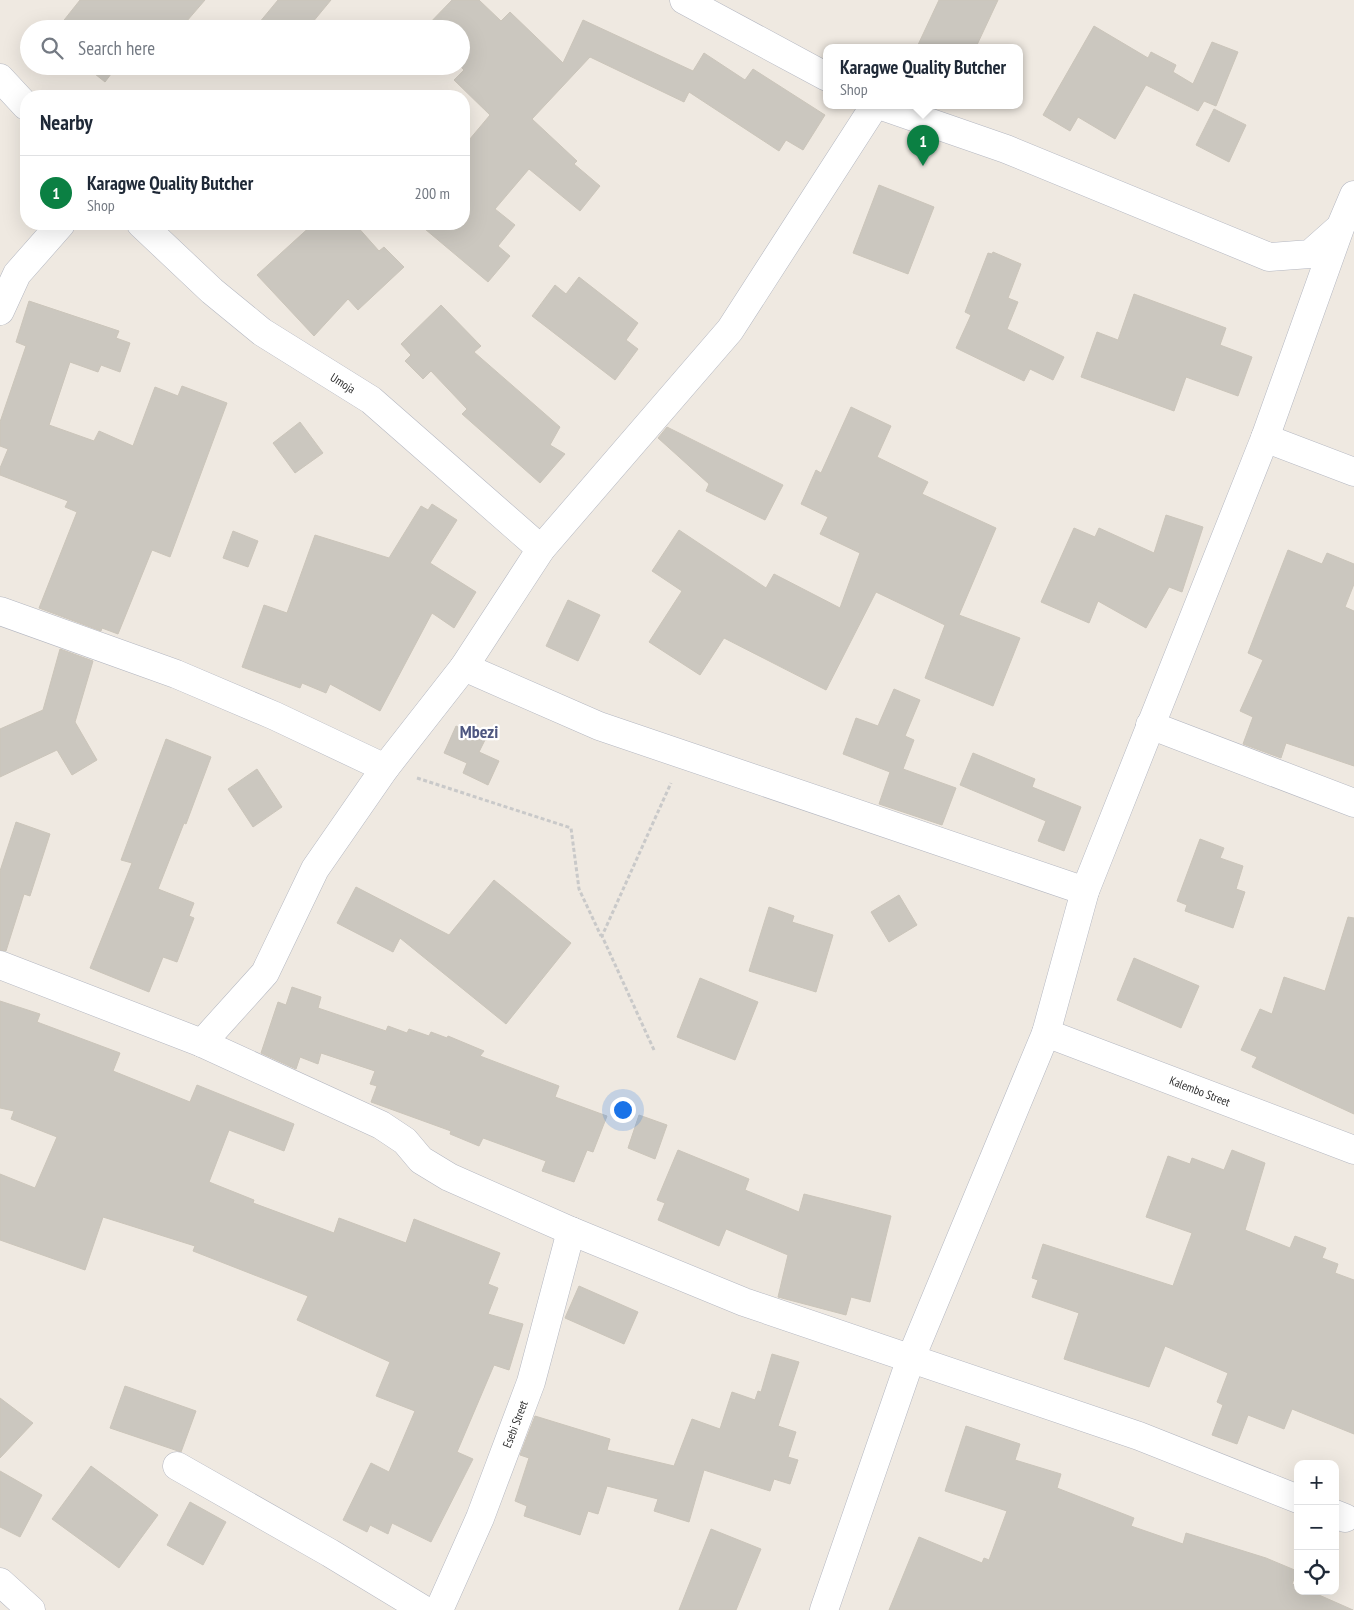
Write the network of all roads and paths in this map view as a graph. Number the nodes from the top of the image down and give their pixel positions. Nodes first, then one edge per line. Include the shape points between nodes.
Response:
1 (684, 0) edge
2 (823, 75) edge
3 (0, 78) edge
4 (20, 100) edge
5 (872, 109) edge
6 (891, 109) edge
7 (1354, 194) edge
8 (1347, 218) edge
9 (56, 230) edge
10 (147, 230) edge
11 (0, 311) edge
12 (1265, 438) junction
13 (1354, 472) edge
14 (541, 548) junction
15 (0, 612) edge
16 (464, 667) junction
17 (1150, 725) junction
18 (684, 755) junction
19 (386, 768) junction
20 (1354, 803) edge
21 (1085, 891) junction
22 (602, 936) junction
23 (0, 965) edge
24 (1046, 1033) junction
25 (202, 1043) junction
26 (654, 1050) dead end
27 (1354, 1150) edge
28 (571, 1232) junction
29 (911, 1358) junction
30 (177, 1466) dead end
31 (1294, 1497) edge
32 (0, 1582) edge
33 (31, 1610) edge
34 (424, 1610) edge
35 (439, 1610) edge
36 (824, 1610) edge

1 - 2 street
3 - 4 street
5 - 14 street via 730,330
6 - 8 street via 1006,149 1269,257 1310,254
7 - 8 street
8 - 12 street
9 - 11 street via 17,274
10 - 14 street, Umoja via 212,291 262,332 371,400
12 - 13 street
12 - 17 street
14 - 16 street
15 - 19 street via 176,674
16 - 18 street via 599,726
16 - 19 street
17 - 20 street
17 - 21 street
18 - 21 street
18 - 22 path
19 - 22 path via 571,828 579,889
19 - 25 street via 315,869 265,974
21 - 24 street
22 - 26 path
23 - 25 street
24 - 27 street, Kalembo Street
24 - 29 street
25 - 28 street via 381,1125 405,1141 421,1160 449,1177
28 - 29 street via 744,1302
28 - 35 street, Esebi Street via 531,1382 480,1518
29 - 31 street via 1139,1436
29 - 36 street
30 - 34 street
32 - 33 street

